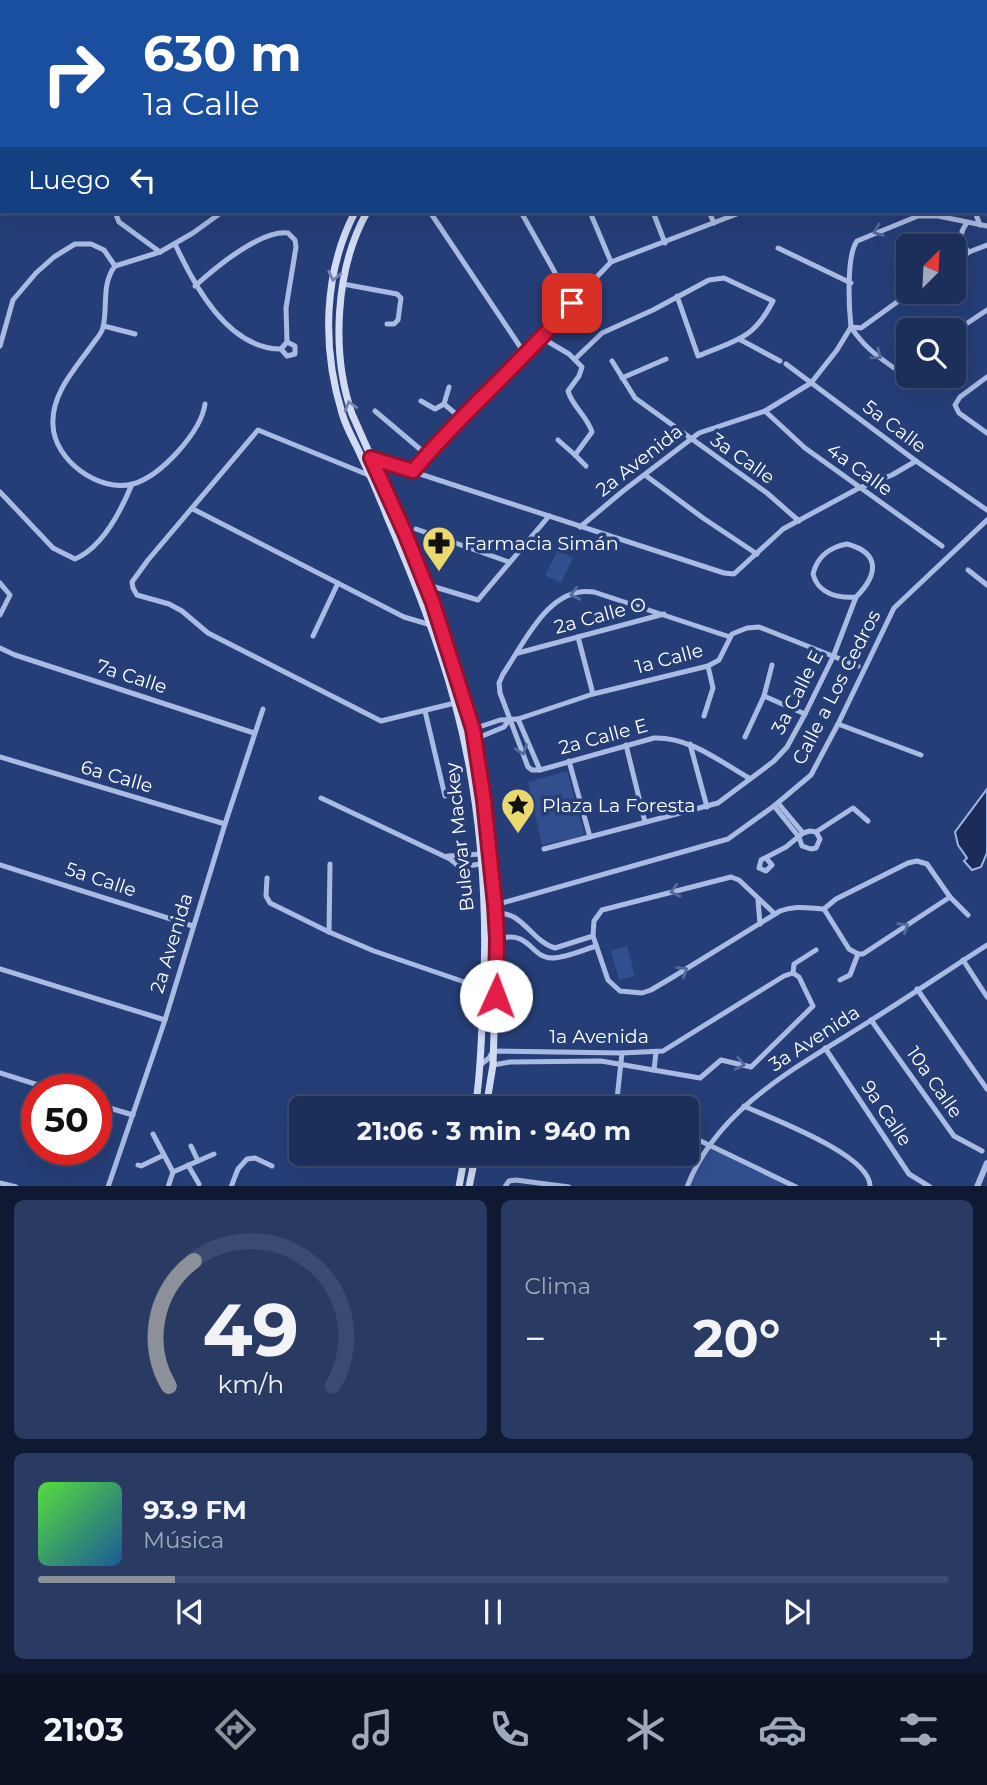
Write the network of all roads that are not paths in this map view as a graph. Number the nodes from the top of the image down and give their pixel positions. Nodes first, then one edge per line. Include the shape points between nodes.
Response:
1 (116, 214) edge
2 (219, 214) edge
3 (354, 214) edge
4 (366, 214) edge
5 (431, 214) edge
6 (522, 214) edge
7 (591, 214) edge
8 (654, 214) edge
9 (710, 214) edge
10 (737, 214) edge
11 (714, 223) junction
12 (967, 223) junction
13 (984, 226) edge
14 (665, 243) junction
15 (175, 244) junction
16 (987, 246) edge
17 (778, 248) dead end
18 (160, 252) junction
19 (969, 252) junction
20 (966, 254) edge
21 (611, 262) junction
22 (115, 266) junction
23 (850, 283) junction
24 (343, 285) junction
25 (195, 286) junction
26 (677, 296) junction
27 (572, 303) junction
28 (896, 303) edge
29 (987, 310) edge
30 (387, 324) dead end
31 (966, 324) edge
32 (104, 326) junction
33 (851, 327) junction
34 (135, 334) dead end
35 (542, 338) junction
36 (739, 339) junction
37 (287, 342) junction
38 (0, 346) edge
39 (281, 349) junction
40 (525, 354) junction
41 (575, 359) junction
42 (666, 359) dead end
43 (612, 361) dead end
44 (780, 361) dead end
45 (786, 364) dead end
46 (896, 369) edge
47 (987, 377) edge
48 (622, 378) junction
49 (811, 383) junction
50 (449, 387) dead end
51 (421, 401) dead end
52 (205, 404) dead end
53 (443, 404) junction
54 (375, 411) dead end
55 (765, 411) junction
56 (462, 419) junction
57 (987, 433) edge
58 (558, 440) dead end
59 (690, 440) junction
60 (427, 455) junction
61 (575, 455) junction
62 (371, 458) junction
63 (916, 461) junction
64 (586, 466) dead end
65 (413, 471) junction
66 (646, 475) junction
67 (370, 476) junction
68 (132, 484) junction
69 (859, 488) junction
70 (0, 492) edge
71 (193, 509) junction
72 (987, 510) edge
73 (549, 516) junction
74 (987, 520) edge
75 (799, 521) junction
76 (580, 527) junction
77 (416, 529) dead end
78 (942, 546) dead end
79 (757, 554) junction
80 (509, 562) junction
81 (968, 570) dead end
82 (0, 583) edge
83 (338, 583) junction
84 (425, 583) junction
85 (987, 584) edge
86 (856, 597) junction
87 (664, 614) junction
88 (0, 615) edge
89 (431, 625) junction
90 (313, 636) dead end
91 (578, 637) junction
92 (730, 637) junction
93 (0, 648) edge
94 (518, 653) junction
95 (833, 657) junction
96 (772, 665) dead end
97 (708, 666) junction
98 (858, 666) dead end
99 (593, 694) junction
100 (764, 696) junction
101 (455, 703) junction
102 (264, 709) dead end
103 (425, 711) junction
104 (805, 715) junction
105 (704, 716) dead end
106 (518, 719) junction
107 (509, 720) junction
108 (838, 724) junction
109 (473, 729) junction
110 (254, 733) junction
111 (744, 737) dead end
112 (475, 739) junction
113 (690, 744) junction
114 (626, 746) junction
115 (920, 755) dead end
116 (0, 757) edge
117 (569, 761) junction
118 (540, 770) junction
119 (749, 778) junction
120 (445, 796) dead end
121 (321, 798) dead end
122 (777, 804) junction
123 (707, 807) junction
124 (868, 821) dead end
125 (645, 822) junction
126 (225, 824) junction
127 (816, 832) junction
128 (801, 835) junction
129 (590, 837) junction
130 (544, 849) dead end
131 (481, 854) junction
132 (445, 856) junction
133 (766, 858) dead end
134 (330, 864) dead end
135 (481, 864) junction
136 (0, 865) edge
137 (490, 866) junction
138 (267, 878) dead end
139 (950, 897) junction
140 (758, 900) junction
141 (824, 909) junction
142 (496, 910) junction
143 (775, 914) junction
144 (968, 915) dead end
145 (760, 924) junction
146 (193, 926) junction
147 (329, 932) junction
148 (593, 936) junction
149 (497, 939) junction
150 (987, 944) edge
151 (596, 946) junction
152 (816, 950) dead end
153 (858, 954) junction
154 (963, 960) junction
155 (0, 969) edge
156 (793, 973) junction
157 (840, 979) dead end
158 (485, 989) junction
159 (917, 989) junction
160 (987, 997) edge
161 (165, 1020) junction
162 (871, 1020) junction
163 (825, 1048) junction
164 (493, 1051) junction
165 (569, 1052) junction
166 (656, 1052) junction
167 (598, 1053) junction
168 (622, 1053) junction
169 (597, 1061) junction
170 (554, 1062) junction
171 (493, 1065) junction
172 (621, 1065) junction
173 (479, 1066) junction
174 (654, 1070) junction
175 (0, 1073) edge
176 (21, 1080) edge
177 (987, 1089) edge
178 (476, 1096) edge
179 (488, 1096) edge
180 (617, 1096) edge
181 (744, 1107) junction
182 (112, 1109) edge
183 (133, 1115) junction
184 (153, 1134) dead end
185 (699, 1140) edge
186 (708, 1145) junction
187 (191, 1146) dead end
188 (982, 1152) dead end
189 (214, 1154) dead end
190 (164, 1155) junction
191 (198, 1161) junction
192 (987, 1163) edge
193 (138, 1165) dead end
194 (188, 1165) junction
195 (272, 1166) dead end
196 (463, 1166) edge
197 (473, 1166) edge
198 (173, 1172) junction
199 (0, 1183) edge
200 (199, 1184) dead end
201 (507, 1184) edge
202 (16, 1186) edge
203 (108, 1186) edge
204 (167, 1186) edge
205 (230, 1186) edge
206 (459, 1186) edge
207 (469, 1186) edge
208 (569, 1186) edge
209 (687, 1186) edge
210 (796, 1186) edge
211 (870, 1186) edge
212 (930, 1186) edge
213 (976, 1186) edge

1 - 18 street
2 - 15 street
3 -> 67 main road, Bulevar Mackey via 332,279 328,323 342,415
4 - 24 main road, Bulevar Mackey
5 - 40 street
6 - 27 street
7 - 21 street
8 - 14 street
9 - 11 street
10 - 11 street
11 - 14 street
12 - 13 street
12 - 19 street via 960,235
12 -> 23 street via 918,216 861,237 853,247
14 - 21 street
15 - 18 street
15 - 25 street
16 - 19 street
17 - 23 street
18 - 22 street
19 - 20 street
21 - 27 street
22 - 32 street via 105,290
22 - 38 street via 104,250 92,244 75,244 54,257 13,300
23 - 33 street
24 - 30 street via 397,294 401,298 398,320
62 -> 24 main road, Bulevar Mackey via 348,402 338,323
25 - 37 street via 221,264 272,234 292,236 296,247 286,308
25 - 39 street via 236,333
26 - 36 street via 698,356
26 - 36 street via 724,278 773,301 755,329
26 - 41 street via 602,333
27 - 35 street
28 - 33 street via 861,328
29 - 31 street
32 - 34 street
32 - 68 street via 60,391 52,426 68,462 116,485
33 -> 46 street via 859,341
33 - 49 street, 2a Avenida
35 - 40 street
35 - 41 street
36 - 44 street
37 - 39 street
37 - 39 street via 295,346 295,354 287,356
40 - 56 street
41 - 61 street via 582,371 569,396 592,432
42 - 48 street
43 - 48 street, 3a Calle
45 - 49 street, 5a Calle
47 - 57 street via 955,405
48 - 59 street, 3a Calle via 635,398
49 - 55 street, 2a Avenida
49 - 63 street, 5a Calle
50 - 53 street
51 - 53 street via 435,409
52 - 68 street via 203,418 175,455
53 - 56 street
54 - 60 street
55 - 59 street, 2a Avenida
55 - 69 street, 4a Calle
56 - 60 street
58 - 61 street
59 - 66 street, 2a Avenida
59 - 75 street, 3a Calle
60 - 65 street
61 - 64 street
62 - 65 street
62 - 84 main road, Bulevar Mackey
63 - 69 street
63 - 72 street, 5a Calle
65 - 73 street
66 - 76 street, 2a Avenida
66 - 79 street
67 - 71 street via 258,430
67 - 89 main road, Bulevar Mackey
68 - 70 street via 107,531 86,555 75,559 53,548
69 - 75 street
69 - 78 street, 4a Calle
71 - 83 street
71 - 103 street via 137,573 132,582 137,595 169,604 208,633 381,721
73 - 76 street
73 - 80 street
74 - 108 street, Calle a Los Cedros via 894,608
75 - 79 street via 783,529
76 - 79 street via 724,573 734,574
77 - 80 street
80 - 84 street via 478,600
81 - 85 street
82 - 88 street via 10,595
83 - 89 street via 404,617
83 - 90 street
84 - 109 main road, Bulevar Mackey
86 - 86 street via 869,584 874,568 869,554 847,544 836,546 815,566 815,581 841,598
86 - 95 street, 3a Calle E
87 - 91 street, 2a Calle O
87 - 92 street, 2a Calle O
87 -> 94 street via 594,592 574,592 545,611
89 - 101 main road, Bulevar Mackey
91 - 94 street, 2a Calle O
91 - 99 street
92 - 95 street via 759,627
92 - 97 street, 1a Calle via 719,660
93 - 110 street, 7a Calle
94 - 107 street via 499,683
95 - 98 street
95 - 104 street, 3a Calle E
96 - 100 street
97 - 99 street, 1a Calle
97 - 105 street via 713,688
99 - 106 street, 1a Calle
100 - 104 street
100 - 111 street
101 - 103 street
101 - 131 main road, Bulevar Mackey
102 - 110 street, 2a Avenida
103 - 120 street
104 - 119 street, 3a Calle E via 787,747
106 - 107 street, 1a Calle
106 - 118 street
107 - 109 street, 1a Calle
107 - 112 street, 1a Calle via 504,727
107 -> 118 street via 527,767
108 - 115 street
108 - 122 street, Calle a Los Cedros via 811,775
109 - 112 main road, Bulevar Mackey
110 - 126 street, 2a Avenida
112 - 137 main road, Bulevar Mackey
113 - 114 street, 2a Calle E via 666,737
113 - 119 street, 2a Calle E
113 - 123 street
114 - 117 street, 2a Calle E
114 - 125 street
116 - 126 street, 6a Calle
117 - 118 street, 2a Calle E
117 - 129 street
119 - 123 street, 3a Calle E
121 - 132 street
122 - 128 street
122 - 142 street, Calle a Los Cedros via 728,839
123 - 125 street, 3a Calle E
124 - 127 street via 851,809
125 - 129 street, 3a Calle E
126 - 146 street, 2a Avenida
127 - 128 street
127 - 128 street via 820,839 811,849 802,846
128 - 133 street
129 - 130 street, 3a Calle E
131 - 132 street
131 - 135 main road, Bulevar Mackey
131 - 137 main road via 486,854
132 - 135 street via 460,867
134 - 147 street
135 - 158 main road, Bulevar Mackey
136 - 146 street, 5a Calle
137 - 142 main road, Bulevar Mackey
138 - 147 street via 270,903
139 - 141 street via 927,864 917,861
139 - 144 street
153 -> 139 street, 3a Avenida
140 - 143 street
140 - 145 street
140 -> 148 street via 731,877 610,907 597,914
141 - 143 street via 789,907
141 - 153 street via 849,949
142 - 148 street via 511,915 539,941 555,948
142 - 149 main road, Bulevar Mackey
143 - 145 street
151 -> 145 street via 608,980 620,991 642,993
146 - 161 street, 2a Avenida
147 - 158 street
148 - 151 street
149 - 151 street via 518,937 553,958
149 - 164 main road, Bulevar Mackey
150 - 154 street, 3a Avenida
152 - 156 street, 1a Avenida via 794,964
153 - 157 street, 3a Avenida via 850,975
154 - 159 street, 3a Avenida
154 - 160 street
155 - 161 street
156 - 166 street, 1a Avenida
174 -> 156 street via 700,1077 721,1060 751,1067 813,1006 799,976
158 - 173 main road, Bulevar Mackey
159 - 162 street, 3a Avenida
159 - 177 street
161 - 183 street, 2a Avenida
162 - 163 street, 3a Avenida
162 - 188 street, 10a Calle via 954,1136
163 - 181 street, 3a Avenida
163 - 212 street, 9a Calle via 909,1174
164 - 165 street, 1a Avenida
164 - 171 main road, Bulevar Mackey
164 - 173 street
165 - 167 street, 1a Avenida
165 - 170 street
166 - 168 street, 1a Avenida
166 - 174 street
167 - 168 street, 1a Avenida
167 - 169 street
168 - 172 street
169 - 170 street
169 - 172 street
170 - 171 street
171 - 179 main road, Bulevar Mackey
172 - 174 street
172 - 180 street
173 - 178 main road, Bulevar Mackey
175 - 176 street
181 - 186 street, 3a Avenida
181 - 211 street via 845,1154 864,1170
182 - 183 street
183 - 203 street, 2a Avenida
184 - 190 street
185 - 186 street
186 - 209 street, 3a Avenida
186 - 210 street
187 - 191 street
189 - 191 street
190 - 193 street
190 - 198 street
191 - 194 street
192 - 213 street
194 - 198 street
194 - 200 street
195 - 205 street via 255,1158 247,1160
196 - 206 main road
197 - 207 main road
198 - 204 street
199 - 202 street
201 - 208 street

